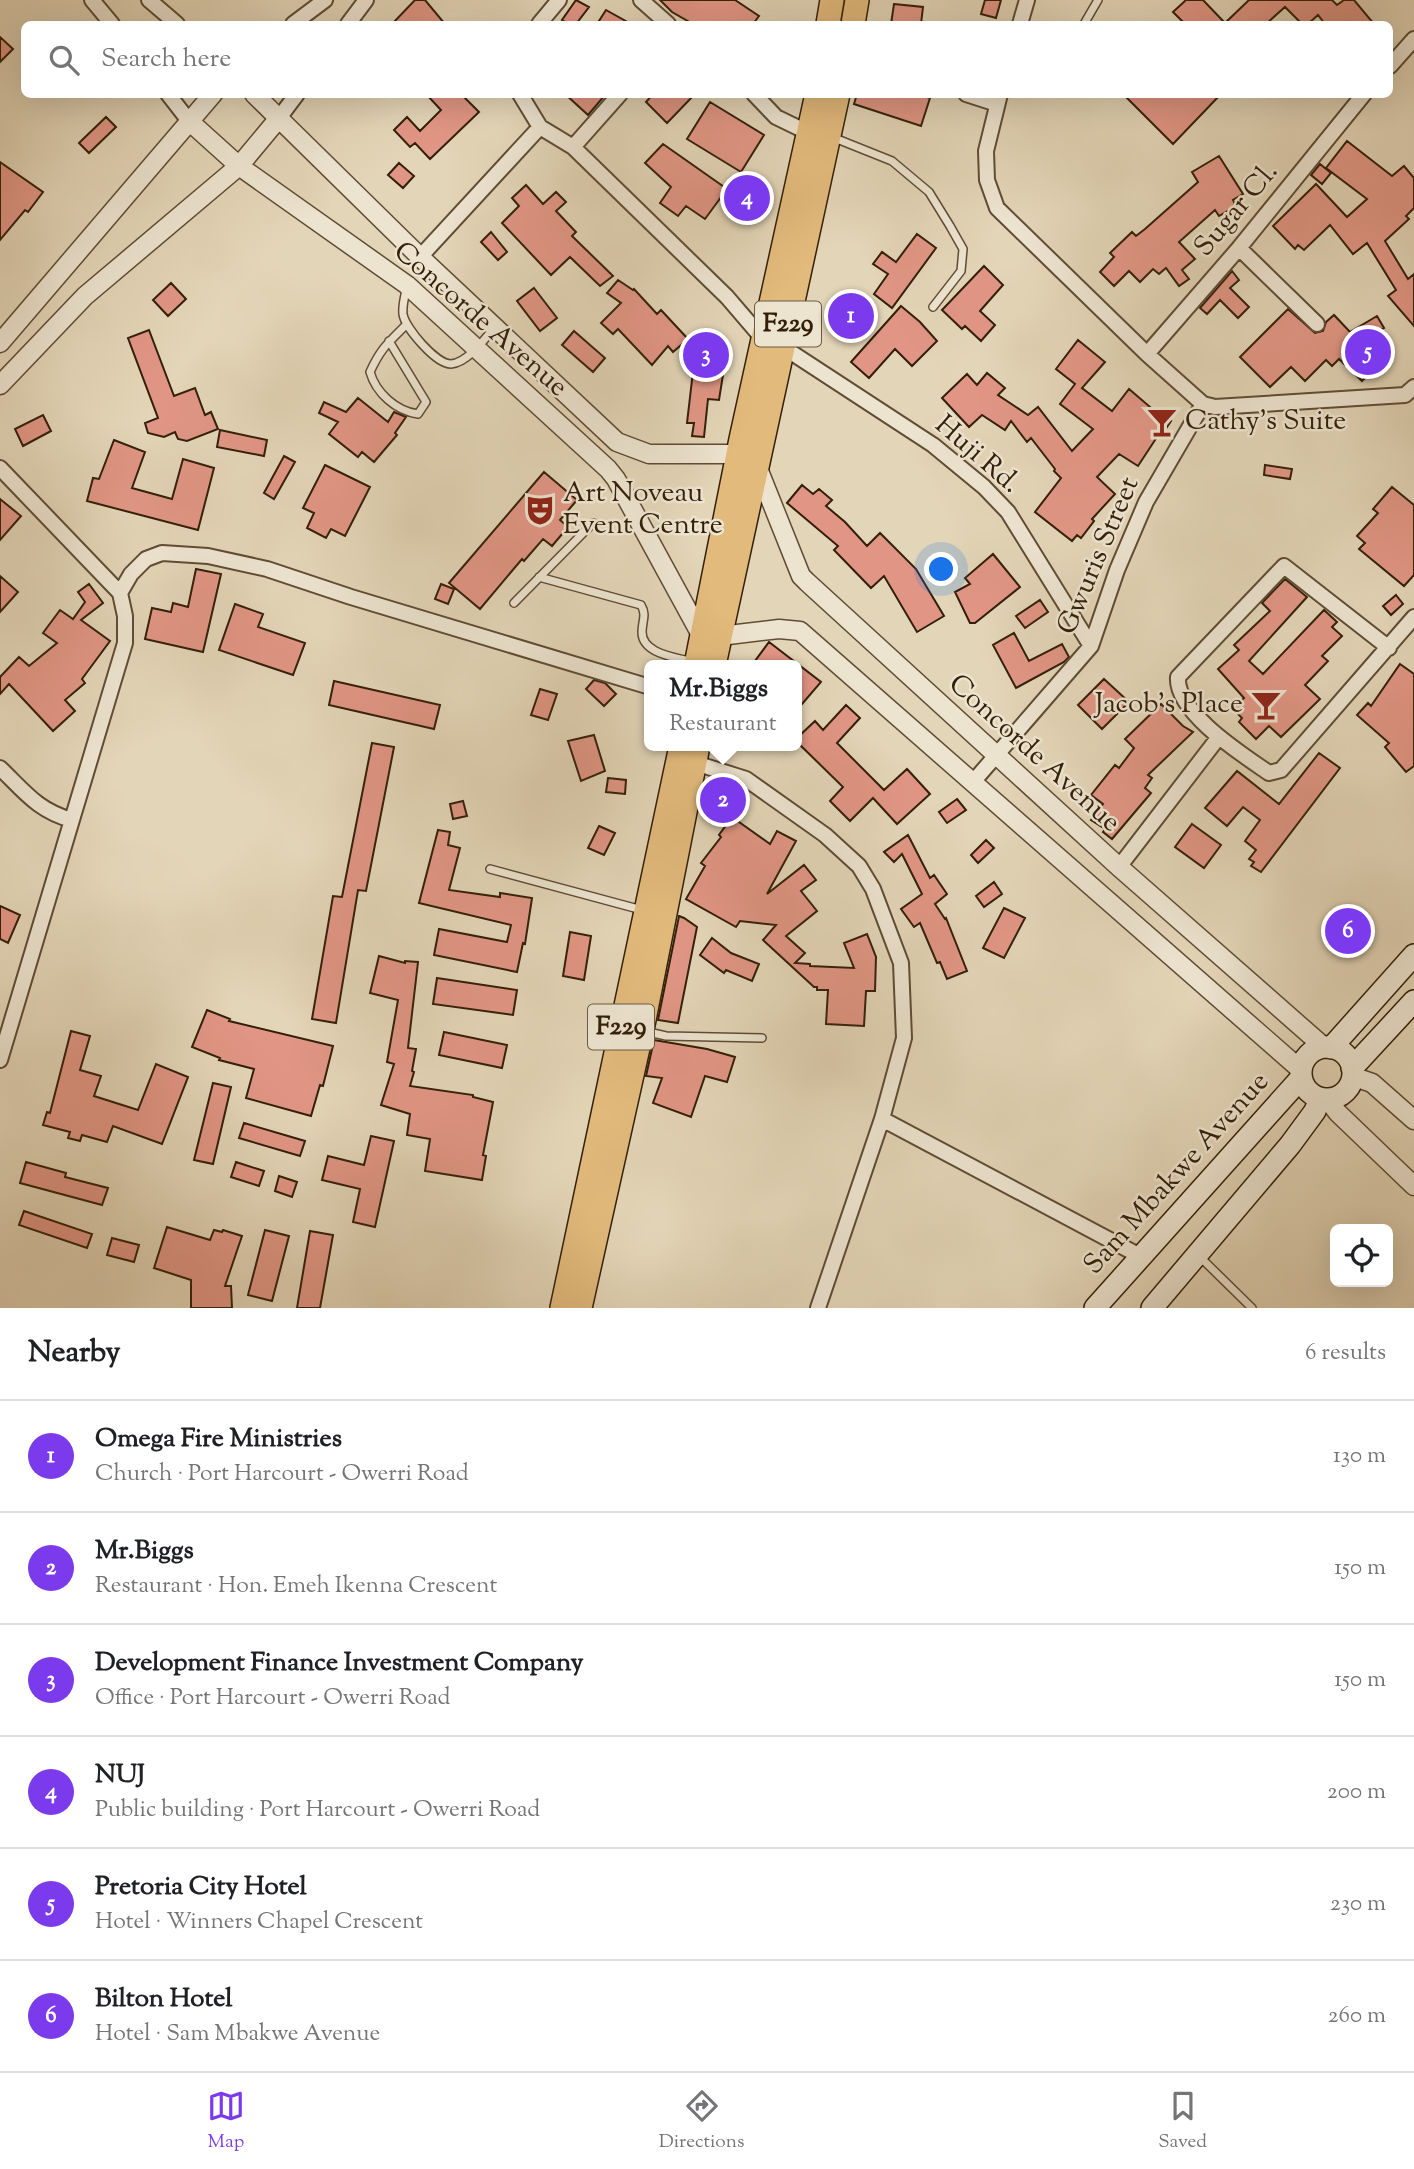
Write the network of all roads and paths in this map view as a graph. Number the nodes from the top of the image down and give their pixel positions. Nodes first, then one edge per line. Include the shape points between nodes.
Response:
1 (92, 0) edge
2 (149, 0) edge
3 (325, 0) edge
4 (366, 0) edge
5 (559, 0) edge
6 (641, 0) edge
7 (832, 0) edge
8 (857, 0) edge
9 (1027, 0) edge
10 (1098, 0) edge
11 (110, 21) edge
12 (174, 21) edge
13 (297, 21) edge
14 (350, 21) edge
15 (542, 21) edge
16 (665, 21) edge
17 (828, 21) edge
18 (854, 21) edge
19 (1021, 21) edge
20 (1086, 21) edge
21 (1414, 39) edge
22 (1393, 63) edge
23 (171, 98) edge
24 (209, 98) edge
25 (258, 98) edge
26 (294, 98) edge
27 (522, 98) edge
28 (616, 98) edge
29 (758, 98) edge
30 (817, 98) edge
31 (836, 98) edge
32 (1361, 98) edge
33 (999, 99) edge
34 (279, 118) junction
35 (189, 121) junction
36 (540, 127) junction
37 (818, 134) junction
38 (573, 147) junction
39 (239, 166) junction
40 (1239, 248) junction
41 (420, 257) junction
42 (407, 285) junction
43 (933, 307) dead end
44 (1317, 324) dead end
45 (406, 325) junction
46 (495, 327) junction
47 (389, 341) junction
48 (0, 343) edge
49 (773, 343) junction
50 (477, 348) junction
51 (1147, 354) junction
52 (0, 385) edge
53 (1411, 395) edge
54 (1203, 404) junction
55 (747, 459) junction
56 (0, 468) edge
57 (593, 523) dead end
58 (540, 577) junction
59 (120, 593) junction
60 (514, 603) dead end
61 (1414, 617) edge
62 (710, 635) junction
63 (1091, 646) junction
64 (1389, 648) junction
65 (685, 660) edge
66 (703, 660) edge
67 (644, 685) edge
68 (1218, 738) junction
69 (688, 753) edge
70 (996, 754) junction
71 (0, 768) edge
72 (973, 782) junction
73 (72, 820) junction
74 (1119, 867) junction
75 (490, 869) dead end
76 (646, 911) junction
77 (1414, 955) edge
78 (1414, 1001) edge
79 (642, 1030) junction
80 (762, 1038) dead end
81 (1328, 1047) junction
82 (0, 1060) edge
83 (1352, 1072) junction
84 (1301, 1074) junction
85 (1324, 1098) junction
86 (882, 1119) junction
87 (1414, 1120) edge
88 (1414, 1186) edge
89 (1197, 1254) junction
90 (1140, 1256) junction
91 (1159, 1305) edge
92 (562, 1308) edge
93 (580, 1308) edge
94 (818, 1308) edge
95 (1095, 1308) edge
96 (1252, 1308) edge

1 - 11 street
2 - 12 street
3 - 13 street
4 - 14 street
5 - 15 street
6 - 16 street
7 - 17 main road
8 - 18 main road
9 - 19 street
10 - 20 lane
21 - 22 street
23 - 35 street, Concorde Avenue
24 - 35 street
25 - 34 street, Concorde Avenue
26 - 34 street
27 - 36 street
28 - 38 street
29 - 37 street via 776,117
30 - 37 main road, F229
31 - 37 main road, F229
32 - 40 street, Sugar Cl.
33 - 51 street via 986,151 987,180 997,208
34 - 39 street
34 - 41 street, Concorde Avenue
35 - 39 street, Concorde Avenue
35 - 48 street
36 - 38 street, Huji Rd.
36 - 41 street
37 - 43 lane via 892,161 929,192 964,249 961,271
37 - 49 main road, F229
38 - 49 street, Huji Rd.
39 - 42 street, Concorde Avenue
39 - 52 street via 85,296
40 - 44 street
40 - 51 street, Sugar Cl.
41 - 46 street, Concorde Avenue
42 - 45 lane
42 - 50 street, Concorde Avenue
45 - 47 lane
45 - 50 lane via 444,362 453,364
46 - 50 lane
46 - 55 street, Concorde Avenue via 617,442 649,454
47 - 47 lane via 370,372 373,384 407,412 418,414 426,402
49 - 55 main road, F229
49 - 63 street, Huji Rd. via 933,445 984,487 1008,512
50 - 62 street, Concorde Avenue via 616,479
51 - 54 street
53 - 54 street via 1215,407
54 - 63 street, Gwuris Street via 1146,502
55 - 62 main road, F229
55 - 70 street, Concorde Avenue via 801,576
56 - 59 street
57 - 58 lane
58 - 60 lane
58 - 65 lane via 641,605 644,641 654,651
59 - 67 street via 146,559 162,553 208,556 267,569
59 - 73 street via 125,643
61 - 64 street
62 - 66 main road, F229
62 - 72 street via 800,631
63 - 70 street, Gwuris Street
64 - 68 street via 1281,770 1269,773
64 - 68 street via 1284,566 1178,677 1184,700
68 - 74 street
69 - 76 main road, F229
69 - 79 main road, F229
69 - 86 street via 746,779 825,835 859,866 873,889 901,963 904,1038
70 - 72 street, Gwuris Street
70 - 74 street, Concorde Avenue
71 - 73 street via 41,808
72 - 84 street
73 - 82 street
74 - 81 street, Concorde Avenue
75 - 76 lane
76 - 92 main road, F229
77 - 81 main road
78 - 83 main road
79 - 80 lane via 666,1036
79 - 93 main road, F229
81 - 83 main road via 1345,1055
81 - 84 main road via 1309,1055
83 - 85 main road via 1347,1089
83 - 87 street via 1372,1083
84 - 85 main road via 1305,1087
84 - 90 main road, Sam Mbakwe Avenue
85 - 88 street
85 - 89 main road
86 - 90 street
86 - 94 street
89 - 91 main road
89 - 96 lane
90 - 95 main road, Sam Mbakwe Avenue

